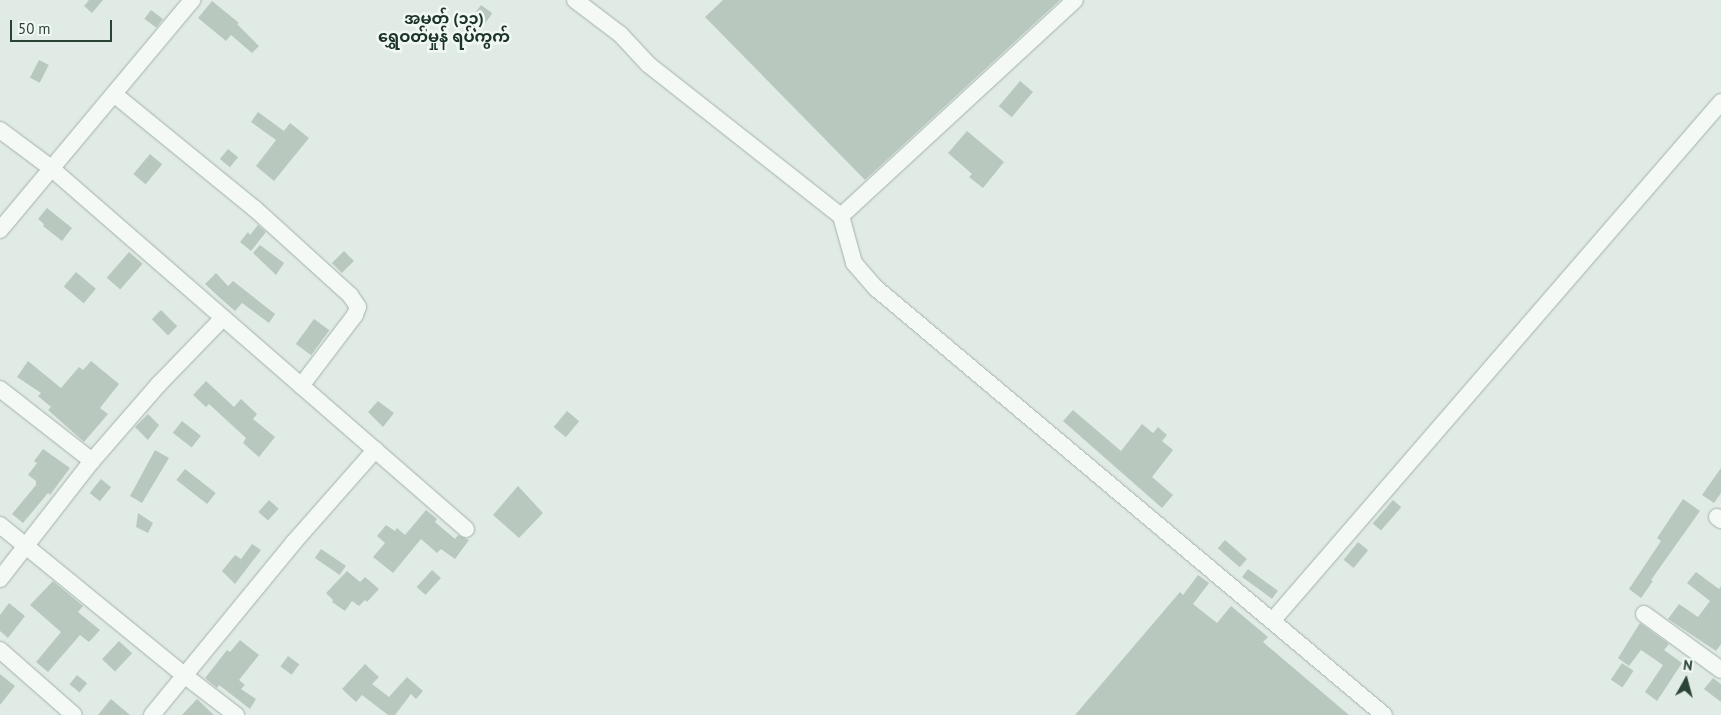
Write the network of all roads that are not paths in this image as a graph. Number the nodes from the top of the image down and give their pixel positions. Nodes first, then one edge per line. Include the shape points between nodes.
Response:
1 (192, 0) edge
2 (575, 0) edge
3 (1075, 0) edge
4 (114, 94) junction
5 (1721, 102) edge
6 (0, 130) edge
7 (51, 168) junction
8 (841, 216) junction
9 (0, 230) edge
10 (223, 318) junction
11 (301, 386) junction
12 (0, 389) edge
13 (375, 450) junction
14 (92, 461) junction
15 (0, 525) edge
16 (466, 529) dead end
17 (26, 548) junction
18 (0, 579) edge
19 (1644, 614) dead end
20 (1273, 620) junction
21 (0, 650) edge
22 (1721, 670) edge
23 (184, 676) junction
24 (74, 715) edge
25 (152, 715) edge
26 (236, 715) edge
27 (1384, 715) edge

1 - 4 street
2 - 8 street via 620,34 649,65
3 - 8 street
4 - 7 street
4 - 11 street via 254,208 350,295 358,307
5 - 20 street
6 - 7 street
7 - 9 street
7 - 10 street
8 - 20 street via 854,263 877,289
10 - 11 street
10 - 14 street via 159,384
11 - 13 street
12 - 14 street
13 - 16 street
13 - 23 street
14 - 17 street
15 - 17 street
17 - 18 street
17 - 23 street
19 - 22 street
20 - 27 street
21 - 24 street
23 - 25 street
23 - 26 street

